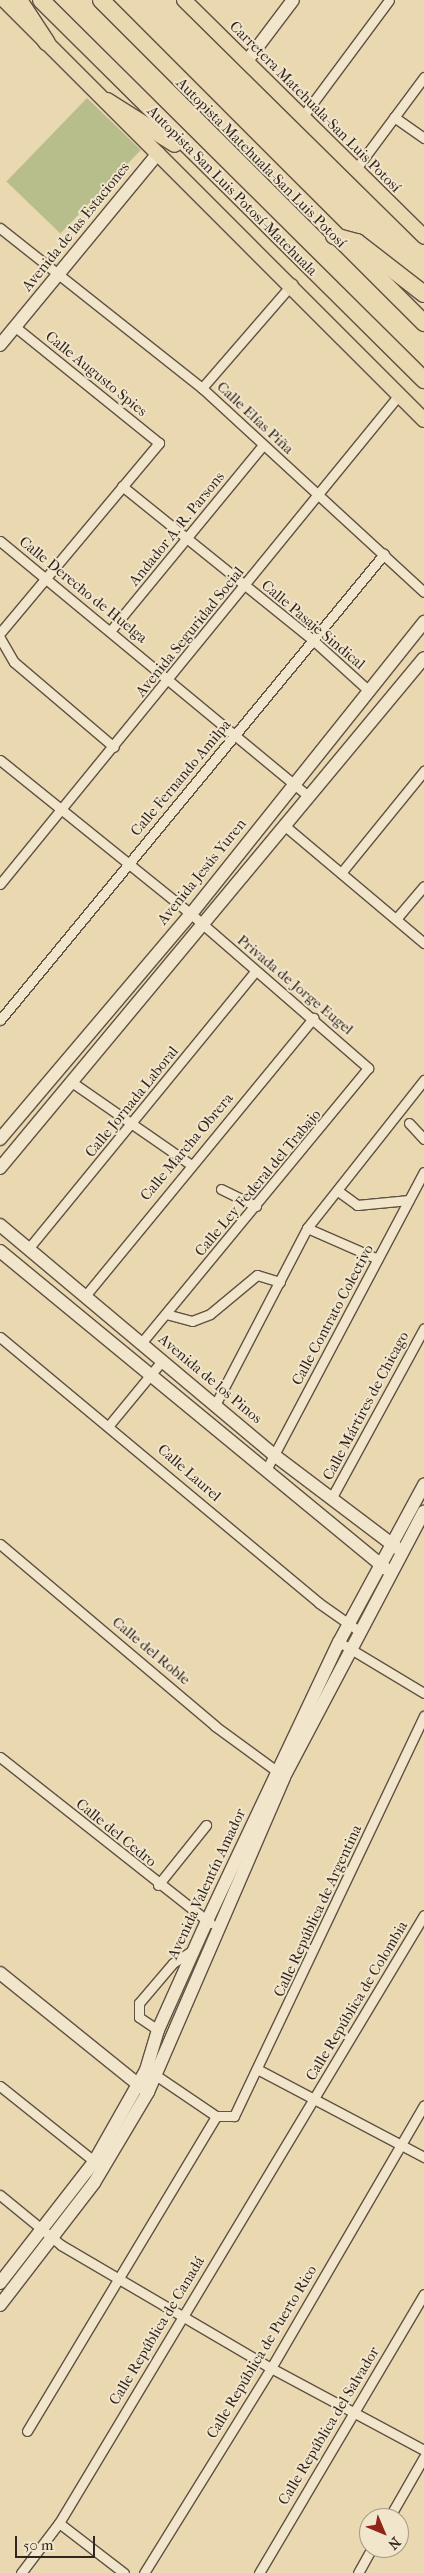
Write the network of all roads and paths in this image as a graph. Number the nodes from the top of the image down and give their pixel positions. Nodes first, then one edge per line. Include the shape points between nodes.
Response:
1 (4, 0) edge
2 (19, 0) edge
3 (41, 0) edge
4 (101, 0) edge
5 (116, 0) edge
6 (184, 0) edge
7 (293, 0) edge
8 (390, 0) edge
9 (140, 39) junction
10 (47, 43) junction
11 (247, 61) junction
12 (424, 77) edge
13 (108, 101) junction
14 (303, 116) junction
15 (394, 117) junction
16 (424, 138) edge
17 (158, 152) junction
18 (212, 170) junction
19 (355, 170) junction
20 (0, 228) edge
21 (334, 236) junction
22 (424, 237) edge
23 (58, 274) junction
24 (292, 284) junction
25 (424, 294) edge
26 (424, 323) edge
27 (15, 327) junction
28 (0, 345) edge
29 (424, 380) edge
30 (202, 388) junction
31 (398, 396) junction
32 (424, 420) edge
33 (263, 446) junction
34 (122, 486) junction
35 (319, 494) junction
36 (187, 538) junction
37 (0, 541) edge
38 (384, 554) junction
39 (46, 578) junction
40 (245, 586) junction
41 (424, 592) edge
42 (424, 622) edge
43 (111, 630) junction
44 (0, 633) edge
45 (0, 638) edge
46 (314, 640) junction
47 (424, 658) edge
48 (171, 679) junction
49 (368, 690) junction
50 (237, 733) junction
51 (114, 747) junction
52 (0, 760) edge
53 (424, 771) edge
54 (294, 783) junction
55 (309, 797) junction
56 (61, 810) junction
57 (286, 826) junction
58 (127, 864) junction
59 (341, 873) junction
60 (0, 884) edge
61 (424, 886) edge
62 (191, 914) junction
63 (396, 919) junction
64 (204, 925) junction
65 (424, 943) edge
66 (256, 972) junction
67 (313, 1018) junction
68 (0, 1020) edge
69 (368, 1068) joint
70 (424, 1080) edge
71 (73, 1083) junction
72 (408, 1124) dead end
73 (130, 1125) junction
74 (0, 1139) edge
75 (424, 1139) edge
76 (190, 1164) junction
77 (0, 1168) edge
78 (424, 1172) edge
79 (221, 1189) dead end
80 (338, 1191) junction
81 (409, 1200) junction
82 (256, 1206) junction
83 (0, 1225) edge
84 (307, 1228) junction
85 (28, 1249) junction
86 (0, 1251) edge
87 (378, 1259) junction
88 (280, 1282) junction
89 (85, 1296) junction
90 (166, 1314) junction
91 (424, 1328) edge
92 (0, 1337) edge
93 (141, 1343) junction
94 (162, 1361) junction
95 (151, 1374) junction
96 (215, 1405) junction
97 (110, 1424) junction
98 (274, 1455) junction
99 (266, 1470) junction
100 (424, 1485) edge
101 (332, 1497) junction
102 (424, 1512) edge
103 (0, 1544) edge
104 (391, 1544) junction
105 (403, 1552) junction
106 (380, 1565) junction
107 (392, 1572) junction
108 (354, 1627) junction
109 (344, 1645) junction
110 (424, 1693) edge
111 (424, 1716) edge
112 (0, 1757) edge
113 (281, 1774) junction
114 (206, 1825) dead end
115 (158, 1885) junction
116 (424, 1916) edge
117 (212, 1924) junction
118 (421, 1929) edge
119 (196, 1948) junction
120 (0, 1973) edge
121 (158, 2030) junction
122 (259, 2070) junction
123 (152, 2072) junction
124 (0, 2086) edge
125 (143, 2088) junction
126 (314, 2101) junction
127 (424, 2105) edge
128 (216, 2116) junction
129 (400, 2144) junction
130 (424, 2157) edge
131 (99, 2165) junction
132 (0, 2195) edge
133 (42, 2230) junction
134 (53, 2239) junction
135 (119, 2278) junction
136 (3, 2287) edge
137 (424, 2294) edge
138 (0, 2305) edge
139 (181, 2315) junction
140 (271, 2368) junction
141 (352, 2411) junction
142 (27, 2431) dead end
143 (424, 2450) edge
144 (424, 2457) edge
145 (395, 2508) edge
146 (58, 2523) junction
147 (366, 2558) edge
148 (20, 2573) edge
149 (124, 2573) edge
150 (144, 2573) edge
151 (259, 2573) edge
152 (358, 2573) edge

1 - 10 main road
2 - 10 highway
3 - 18 highway, Autopista San Luis Potosí-Matehuala
4 - 9 highway, Autopista Matehuala-San Luis Potosí
5 - 9 highway
6 - 11 main road, Carretera Matehuala-San Luis Potosí
7 - 11 main road
8 - 14 street
9 - 21 highway, Autopista Matehuala-San Luis Potosí
10 - 13 main road
11 - 14 main road, Carretera Matehuala-San Luis Potosí
12 - 15 street
13 - 17 main road
13 - 18 highway
14 - 19 main road, Carretera Matehuala-San Luis Potosí
15 - 16 street
15 - 19 street
17 - 23 main road, Avenida de las Estaciones
17 - 24 main road
18 - 29 highway, Autopista San Luis Potosí-Matehuala
19 - 22 main road, Carretera Matehuala-San Luis Potosí
20 - 23 street, Calle Elías Piña
21 - 25 highway via 357,242
21 - 26 highway, Autopista Matehuala-San Luis Potosí
23 - 27 main road, Avenida de las Estaciones
23 - 30 street, Calle Elías Piña
24 - 30 street
24 - 31 main road
27 - 28 main road, Avenida de las Estaciones
27 - 34 street, Calle Augusto Spies via 158,443
30 - 33 street, Calle Elías Piña
31 - 32 main road
31 - 35 street, Avenida Seguridad Social
33 - 35 street, Calle Elías Piña
33 - 36 street, Andador A. R. Parsons
34 - 36 street, Calle Pasaje Sindical
34 - 39 street
35 - 38 street, Calle Elías Piña
35 - 40 street, Avenida Seguridad Social
36 - 40 street, Calle Pasaje Sindical
36 - 43 street, Andador A. R. Parsons
37 - 39 street, Calle Derecho de Huelga
38 - 41 street, Calle Elías Piña
38 - 46 street, Calle Fernando Amilpa
39 - 43 street, Calle Derecho de Huelga
39 - 44 street
40 - 46 street, Calle Pasaje Sindical
40 - 48 street, Avenida Seguridad Social
42 - 49 main road, Avenida Jesús Yuren
43 - 48 street, Calle Derecho de Huelga
45 - 51 street via 14,662
46 - 49 street, Calle Pasaje Sindical
46 - 50 street, Calle Fernando Amilpa
47 - 55 main road
48 - 50 street, Calle Derecho de Huelga
48 - 51 street, Avenida Seguridad Social
49 - 54 main road, Avenida Jesús Yuren
50 - 54 street, Calle Derecho de Huelga
50 - 58 street, Calle Fernando Amilpa
51 - 56 street, Avenida Seguridad Social
52 - 56 street, Privada de Jorge Eugel
53 - 59 street
54 - 55 street, Calle Derecho de Huelga
54 - 62 main road, Avenida Jesús Yuren
55 - 57 main road
56 - 58 street, Privada de Jorge Eugel
56 - 60 street, Avenida Seguridad Social
57 - 59 street
57 - 64 main road
58 - 62 street, Privada de Jorge Eugel
58 - 68 street, Calle Fernando Amilpa
59 - 63 street
61 - 63 street
62 - 64 street, Privada de Jorge Eugel
62 - 74 main road, Avenida Jesús Yuren
63 - 65 street
64 - 66 street, Privada de Jorge Eugel
64 - 71 main road
66 - 67 street, Privada de Jorge Eugel
66 - 73 street, Calle Jornada Laboral
67 - 69 street, Privada de Jorge Eugel
67 - 76 street, Calle Marcha Obrera
69 - 82 street, Calle Ley Federal del Trabajo
70 - 80 street
71 - 73 street
71 - 77 main road
72 - 75 street
73 - 76 street
73 - 85 street, Calle Jornada Laboral
76 - 89 street, Calle Marcha Obrera
78 - 81 street, Calle Contrato Colectivo
79 - 82 street
80 - 81 street via 357,1206
80 - 84 street
81 - 87 street, Calle Contrato Colectivo
82 - 90 street, Calle Ley Federal del Trabajo
83 - 85 main road, Avenida de los Pinos
84 - 87 street
84 - 88 street
85 - 89 main road, Avenida de los Pinos
86 - 95 main road
87 - 98 street, Calle Contrato Colectivo
88 - 90 street via 256,1275 210,1314 192,1321
88 - 96 street
89 - 93 main road, Avenida de los Pinos
90 - 93 street, Calle Ley Federal del Trabajo
91 - 101 street, Calle Mártires de Chicago
92 - 97 street, Calle Laurel
93 - 94 main road, Avenida de los Pinos
94 - 95 street
94 - 96 main road, Avenida de los Pinos
95 - 97 street
95 - 99 main road
96 - 98 main road, Avenida de los Pinos
97 - 108 street, Calle Laurel
98 - 99 street, Calle Contrato Colectivo
98 - 101 main road, Avenida de los Pinos
99 - 106 main road
100 - 104 main road, Avenida Valentín Amador
101 - 104 main road, Avenida de los Pinos
102 - 105 main road, Avenida Valentín Amador
103 - 113 street, Calle del Roble via 215,1726
104 - 105 main road, Avenida de los Pinos
104 - 106 main road, Avenida Valentín Amador
105 - 107 main road, Avenida Valentín Amador
106 - 107 main road
106 - 108 main road, Avenida Valentín Amador
107 - 108 main road, Avenida Valentín Amador
108 - 109 main road, Avenida Valentín Amador
109 - 110 street
109 - 113 main road, Avenida Valentín Amador
111 - 122 street, Calle República de Argentina
112 - 115 street, Calle del Cedro
113 - 117 main road, Avenida Valentín Amador
114 - 115 street
115 - 117 street, Calle del Cedro
116 - 118 street, Calle República de Colombia
117 - 119 main road, Avenida Valentín Amador
117 - 123 main road, Avenida Valentín Amador
118 - 126 street, Calle República de Colombia
119 - 121 main road, Avenida Valentín Amador
119 - 121 street via 173,1963 139,2003 139,2017
120 - 125 main road
121 - 123 main road, Avenida Valentín Amador
122 - 126 street
122 - 128 street, Calle República de Argentina via 234,2116
123 - 125 main road, Avenida Valentín Amador
123 - 128 street
124 - 131 street
125 - 131 main road, Avenida Valentín Amador
126 - 129 street
126 - 139 street, Calle República de Canadá
127 - 129 street, Calle República de Puerto Rico
128 - 135 street
129 - 130 street
129 - 140 street, Calle República de Puerto Rico
131 - 133 main road, Avenida Valentín Amador
131 - 134 main road, Avenida Valentín Amador
132 - 133 street
133 - 134 street
133 - 136 main road, Avenida Valentín Amador
134 - 135 street
134 - 136 main road, Avenida Valentín Amador
135 - 139 street
135 - 142 street
136 - 138 main road, Avenida Valentín Amador
137 - 141 street, Calle República del Salvador
139 - 140 street
139 - 146 street, Calle República de Canadá
140 - 141 street
140 - 150 street, Calle República de Puerto Rico
141 - 143 street
141 - 151 street, Calle República del Salvador
144 - 145 street
146 - 148 street, Calle República de Canadá
146 - 149 street
147 - 152 street

